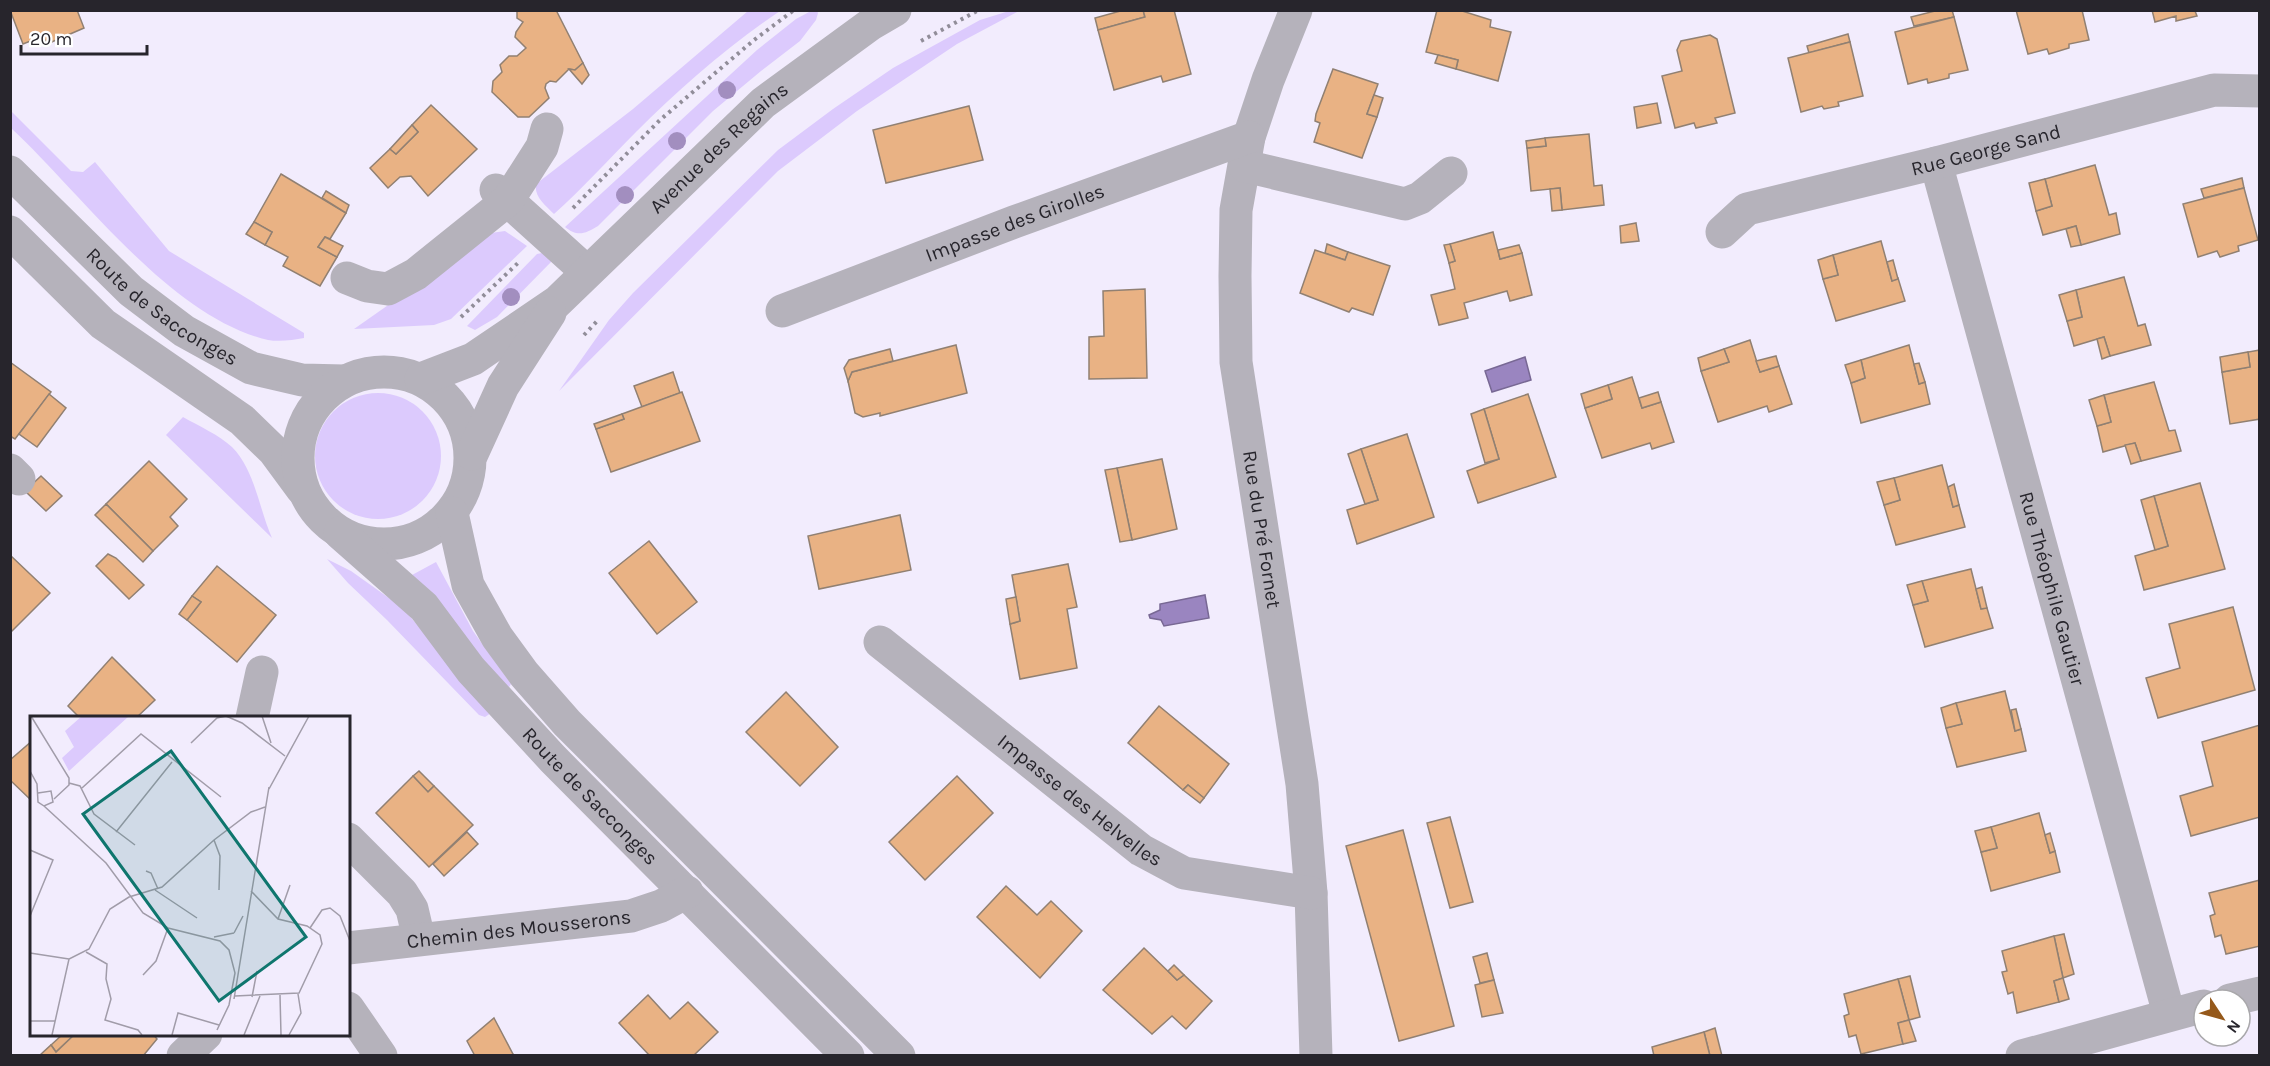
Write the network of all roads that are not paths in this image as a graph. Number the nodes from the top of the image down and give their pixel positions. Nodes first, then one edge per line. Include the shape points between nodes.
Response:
1 (1296, 10) edge
2 (876, 15) edge
3 (2259, 91) edge
4 (547, 129) dead end
5 (1247, 152) junction
6 (1936, 163) junction
7 (10, 172) edge
8 (1451, 173) dead end
9 (502, 195) junction
10 (10, 232) edge
11 (1722, 232) dead end
12 (587, 272) junction
13 (347, 278) dead end
14 (557, 302) junction
15 (782, 311) dead end
16 (421, 379) junction
17 (344, 381) junction
18 (472, 454) junction
19 (303, 490) junction
20 (452, 513) junction
21 (340, 533) junction
22 (880, 642) dead end
23 (262, 672) dead end
24 (252, 716) edge
25 (350, 842) edge
26 (687, 892) junction
27 (1311, 893) junction
28 (419, 939) junction
29 (350, 948) edge
30 (2192, 1009) edge
31 (350, 1011) edge
32 (2169, 1014) junction
33 (205, 1036) edge
34 (183, 1056) edge
35 (381, 1056) edge
36 (849, 1056) edge
37 (899, 1056) edge
38 (1316, 1056) edge
39 (2022, 1056) edge

1 - 5 street, Rue du Pré Fornet via 1268,80
2 - 12 street, Avenue des Regains via 763,104
3 - 6 street, Rue George Sand via 2214,90
4 - 9 street via 542,147
5 - 8 street via 1405,204 1420,198
5 - 15 street, Impasse des Girolles via 1014,222
5 - 27 street, Rue du Pré Fornet via 1236,210 1236,362 1302,784
6 - 11 street, Rue George Sand via 1747,209
6 - 32 street, Rue Théophile Gautier
7 - 17 street, Route de Sacconges via 131,291 184,331 251,368 302,380
9 - 12 street
9 - 13 street via 416,274 388,289
10 - 19 street via 103,324 242,420 274,451
12 - 14 street, Avenue des Regains
14 - 16 street, Avenue des Regains via 473,358
14 - 18 street, Avenue des Regains via 503,386
16 - 17 street via 383,371
16 - 18 street via 447,397 465,423
17 - 19 street via 319,400 303,427 297,459
18 - 20 street via 467,485
19 - 21 street via 318,515
20 - 21 street via 429,533 400,544 369,544
20 - 37 street, Route de Sacconges via 468,585 497,637 524,674 567,723
21 - 26 street, Route de Sacconges via 424,607 471,670 553,759
22 - 27 street, Impasse des Helvelles via 1141,850 1184,873
23 - 24 street
25 - 28 street via 402,893 412,909
26 - 28 street, Chemin des Mousserons via 631,916
26 - 36 street, Route de Sacconges
27 - 38 street, Rue du Pré Fornet
28 - 29 street, Chemin des Mousserons
30 - 32 street
31 - 35 street
32 - 39 street
33 - 34 street

